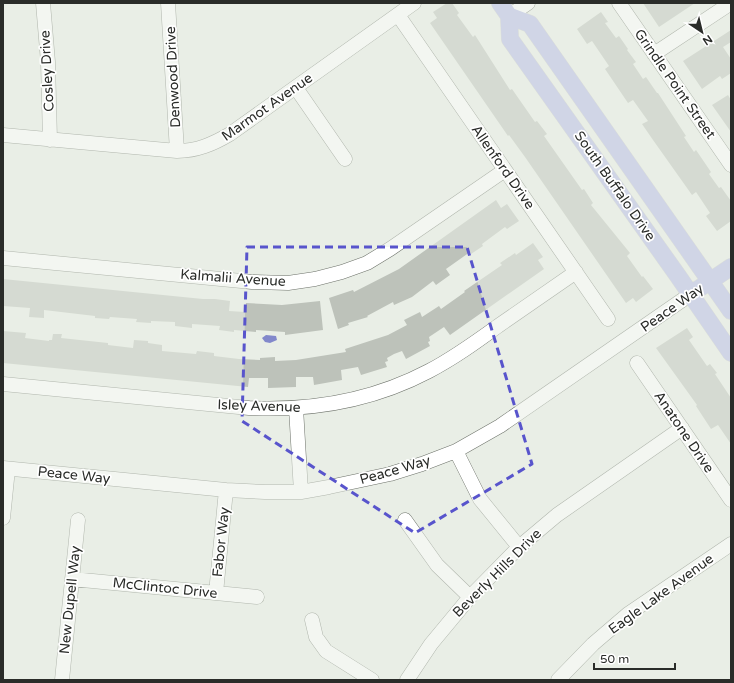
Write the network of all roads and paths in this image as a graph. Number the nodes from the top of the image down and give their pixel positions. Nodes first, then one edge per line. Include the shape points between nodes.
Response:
1 (43, 3) edge
2 (168, 3) edge
3 (414, 3) edge
4 (528, 3) edge
5 (619, 3) edge
6 (731, 3) edge
7 (504, 9) edge
8 (398, 15) junction
9 (654, 54) junction
10 (296, 88) junction
11 (3, 135) edge
12 (50, 140) junction
13 (177, 151) junction
14 (345, 159) dead end
15 (730, 163) edge
16 (504, 170) junction
17 (3, 258) edge
18 (731, 267) edge
19 (576, 272) junction
20 (711, 281) junction
21 (691, 294) junction
22 (731, 311) edge
23 (608, 319) dead end
24 (731, 353) edge
25 (637, 363) dead end
26 (3, 384) edge
27 (296, 408) junction
28 (682, 428) junction
29 (456, 451) junction
30 (6, 469) edge
31 (226, 490) junction
32 (301, 492) junction
33 (731, 500) edge
34 (3, 518) edge
35 (78, 520) dead end
36 (405, 520) dead end
37 (731, 544) edge
38 (519, 547) junction
39 (72, 579) junction
40 (216, 593) junction
41 (257, 597) dead end
42 (470, 597) junction
43 (312, 620) dead end
44 (62, 680) edge
45 (372, 680) edge
46 (407, 680) edge
47 (558, 680) edge

1 - 12 street, Cosley Drive
2 - 13 street, Denwood Drive
3 - 8 street, Marmot Avenue
4 - 7 street
5 - 9 street, Grindle Point Street
6 - 9 street
7 - 20 main road, South Buffalo Drive via 530,24
7 - 21 main road, South Buffalo Drive via 510,39
8 - 10 street, Marmot Avenue
8 - 16 street, Allenford Drive
9 - 15 street, Grindle Point Street
10 - 13 street, Marmot Avenue via 220,140 202,148
10 - 14 street
11 - 12 street, Marmot Avenue
12 - 13 street, Marmot Avenue
16 - 17 street, Kalmalii Avenue via 379,256 315,280 288,283 252,282
16 - 19 street, Allenford Drive
18 - 20 main road, Peace Way
19 - 23 street, Allenford Drive
19 - 27 street, Isley Avenue via 458,355 423,374 362,397
20 - 21 main road, Peace Way
20 - 22 main road, South Buffalo Drive
21 - 24 main road, South Buffalo Drive
21 - 29 street, Peace Way via 500,426
25 - 28 street, Anatone Drive
26 - 27 street, Isley Avenue via 249,408
27 - 32 street
28 - 33 street, Anatone Drive
28 - 38 street, Beverly Hills Drive via 557,515
29 - 32 street, Peace Way via 390,474
29 - 38 street via 480,498
30 - 31 street, Peace Way
30 - 34 street
31 - 32 street, Peace Way
31 - 40 street, Fabor Way
35 - 39 street, New Dupell Way
36 - 42 street via 437,565
37 - 47 street, Eagle Lake Avenue via 628,614
38 - 42 street, Beverly Hills Drive
39 - 40 street, McClintoc Drive
39 - 44 street, New Dupell Way
40 - 41 street, McClintoc Drive
42 - 46 street, Beverly Hills Drive via 431,644
43 - 45 street via 316,637 326,651

